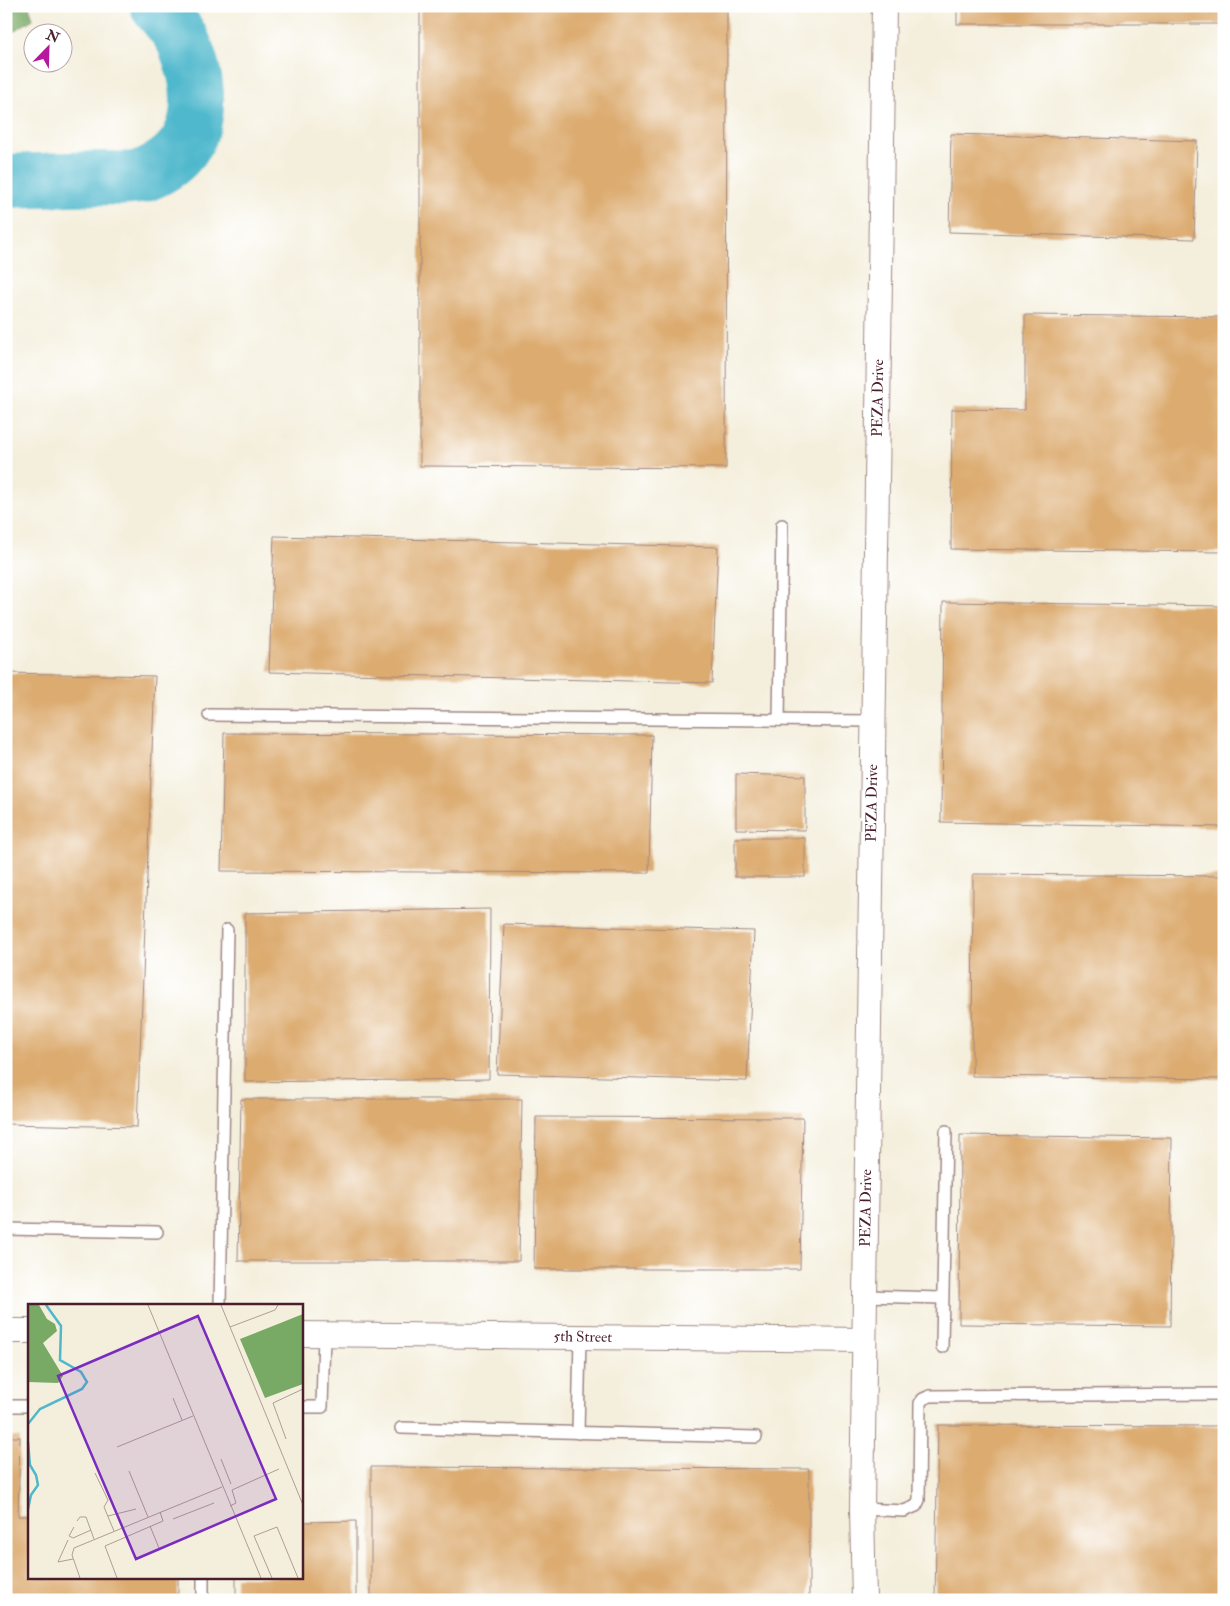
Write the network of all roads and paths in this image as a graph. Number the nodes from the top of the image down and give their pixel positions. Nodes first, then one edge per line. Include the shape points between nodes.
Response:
1 (884, 6) edge
2 (782, 525) dead end
3 (209, 715) dead end
4 (778, 720) junction
5 (874, 721) junction
6 (227, 930) dead end
7 (946, 1132) dead end
8 (6, 1229) edge
9 (157, 1232) dead end
10 (865, 1296) junction
11 (942, 1298) junction
12 (220, 1304) edge
13 (6, 1331) edge
14 (28, 1331) edge
15 (312, 1334) edge
16 (580, 1337) junction
17 (864, 1340) junction
18 (942, 1347) dead end
19 (1224, 1394) edge
20 (6, 1406) edge
21 (28, 1406) edge
22 (302, 1407) edge
23 (401, 1428) dead end
24 (578, 1433) junction
25 (756, 1437) dead end
26 (862, 1509) junction
27 (203, 1578) edge
28 (203, 1598) dead end
29 (864, 1600) edge

1 - 5 street, PEZA Drive
2 - 4 lane
3 - 4 lane
4 - 5 lane
5 - 10 street, PEZA Drive
6 - 12 lane
7 - 11 lane
8 - 9 lane
10 - 11 lane
10 - 17 street, PEZA Drive
11 - 18 lane
13 - 14 street
15 - 16 street, 5th Street
15 - 22 lane via 322,1407
16 - 17 street, 5th Street
16 - 24 lane
17 - 26 street, PEZA Drive
19 - 26 lane via 930,1396 920,1403 916,1506 904,1511
20 - 21 lane
23 - 24 lane
24 - 25 lane
26 - 29 street, PEZA Drive
27 - 28 lane

